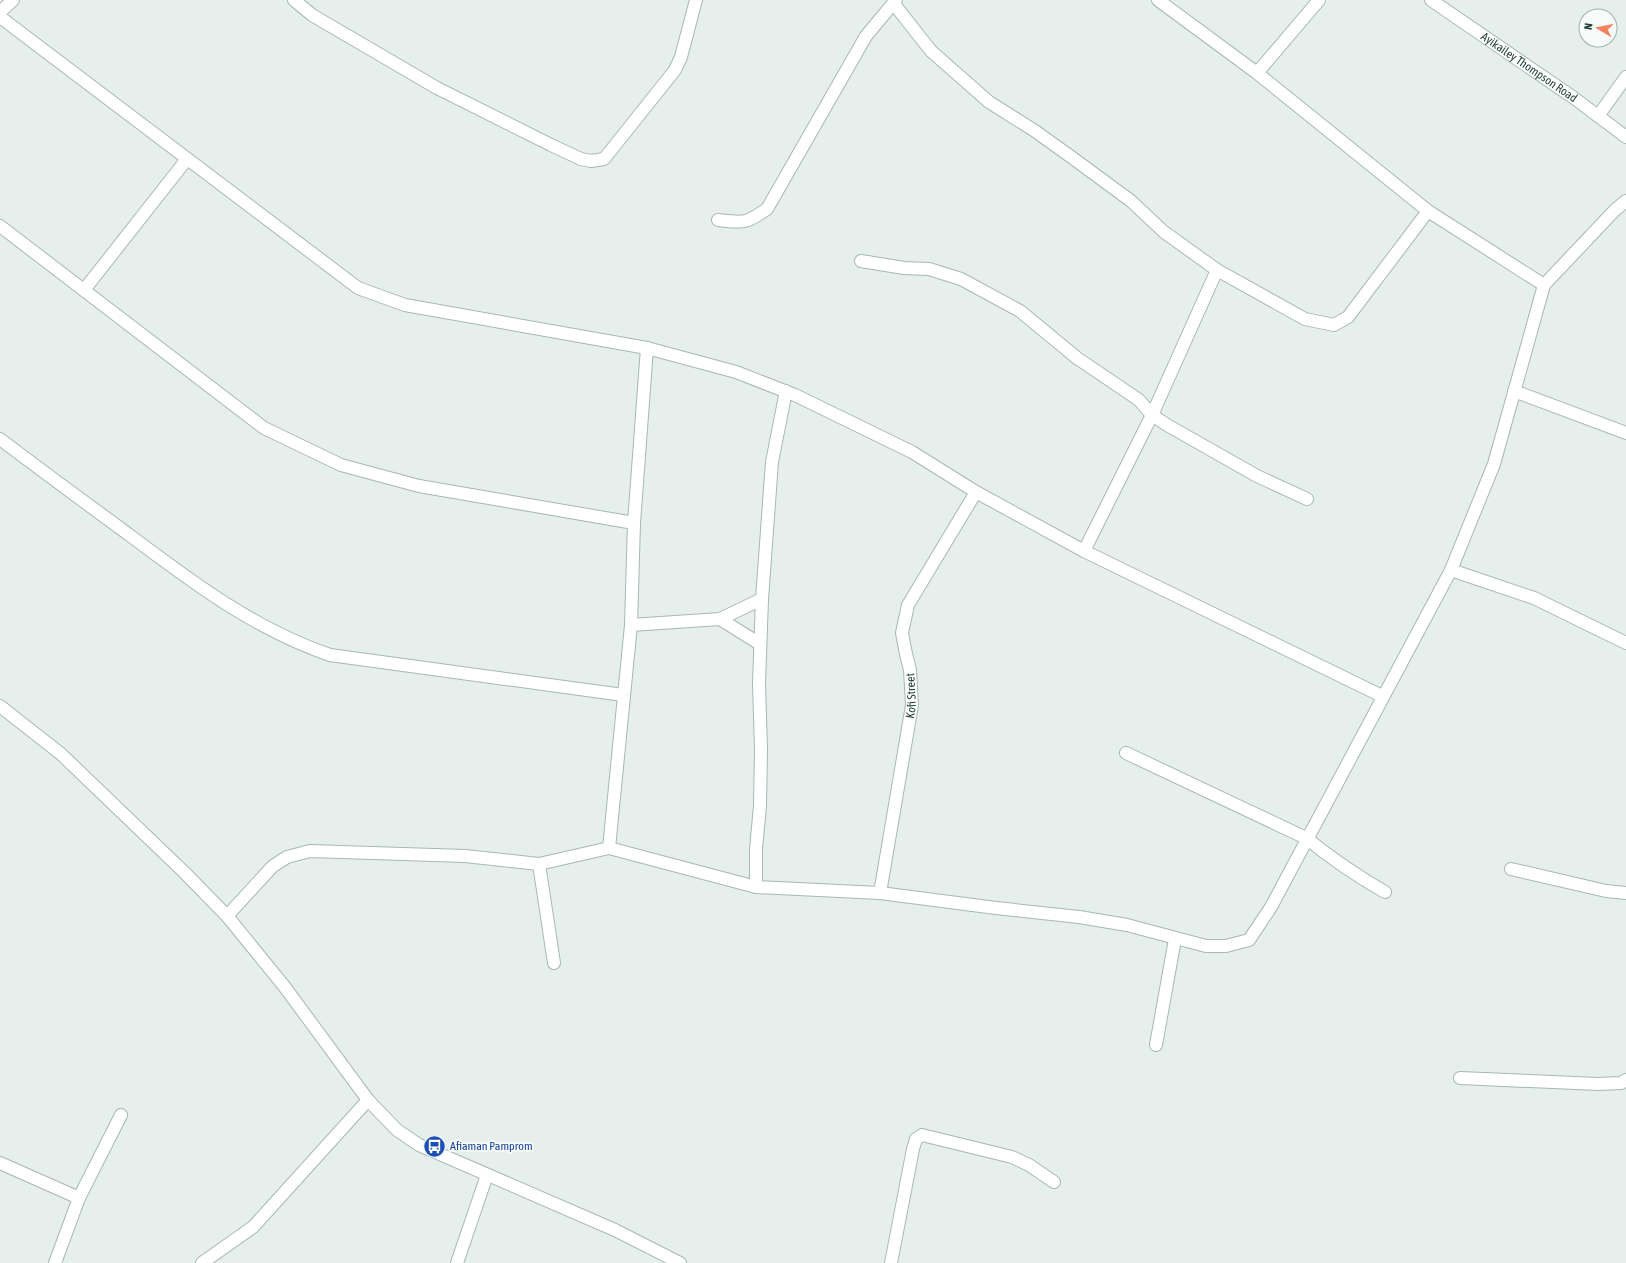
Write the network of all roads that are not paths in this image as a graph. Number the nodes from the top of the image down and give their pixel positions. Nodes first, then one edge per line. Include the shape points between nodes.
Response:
1 (13, 0) edge
2 (294, 0) edge
3 (696, 0) edge
4 (1158, 0) edge
5 (1319, 0) edge
6 (1432, 0) edge
7 (895, 2) edge
8 (0, 12) edge
9 (0, 17) edge
10 (1257, 73) junction
11 (1626, 77) edge
12 (1598, 116) junction
13 (1626, 137) edge
14 (187, 159) junction
15 (1626, 201) edge
16 (1428, 210) junction
17 (718, 220) dead end
18 (0, 226) edge
19 (861, 260) dead end
20 (1217, 270) junction
21 (1544, 285) junction
22 (84, 290) junction
23 (647, 348) junction
24 (1514, 391) junction
25 (786, 392) junction
26 (1152, 415) junction
27 (1626, 433) edge
28 (1, 440) edge
29 (976, 492) junction
30 (1307, 499) dead end
31 (634, 523) junction
32 (1084, 551) junction
33 (1451, 570) junction
34 (762, 599) junction
35 (720, 619) junction
36 (631, 625) junction
37 (1626, 642) edge
38 (760, 644) junction
39 (623, 695) junction
40 (1382, 696) junction
41 (0, 706) edge
42 (1126, 753) dead end
43 (1306, 838) junction
44 (609, 848) junction
45 (540, 864) junction
46 (1511, 870) dead end
47 (756, 887) junction
48 (1385, 892) dead end
49 (880, 893) junction
50 (1626, 893) edge
51 (227, 916) junction
52 (1176, 939) junction
53 (554, 964) dead end
54 (1156, 1045) dead end
55 (1460, 1078) dead end
56 (1626, 1080) edge
57 (368, 1100) junction
58 (121, 1115) dead end
59 (0, 1162) edge
60 (487, 1174) junction
61 (1054, 1182) dead end
62 (79, 1198) junction
63 (55, 1263) edge
64 (202, 1263) edge
65 (457, 1263) edge
66 (680, 1263) edge
67 (891, 1263) edge

1 - 8 street
2 - 3 street via 312,15 437,88 551,145 591,161 604,159 675,70 681,57
4 - 10 street
5 - 10 street
6 - 12 street, Ayikailey Thompson Road
7 - 17 street via 866,36 767,209 748,222
7 - 20 street via 931,51 989,102 1035,131 1131,201 1164,232
9 - 14 street
10 - 16 street
11 - 12 street
12 - 13 street, Ayikailey Thompson Road
14 - 22 street
14 - 23 street via 358,288 405,305
15 - 21 street
16 - 20 street via 1348,317 1334,325 1305,319
16 - 21 street
18 - 22 street
19 - 26 street via 944,273 1020,311 1077,358 1139,400
20 - 26 street
21 - 24 street
22 - 31 street via 264,428 341,465 419,486
23 - 25 street via 736,372
23 - 31 street
24 - 27 street
24 - 33 street via 1494,464
25 - 29 street via 912,452
25 - 34 street via 772,462
26 - 30 street via 1257,476
26 - 32 street
28 - 39 street via 198,586 304,646 330,655
29 - 32 street
29 - 49 street, Kofi Street via 908,605 902,632 910,670 912,705
31 - 36 street
32 - 40 street
33 - 37 street via 1534,598
33 - 40 street
34 - 35 street
34 - 38 street
35 - 36 street
35 - 38 street
36 - 39 street
38 - 47 street via 762,750
39 - 44 street
40 - 43 street
41 - 51 street via 61,754
42 - 43 street
43 - 48 street via 1332,859
43 - 52 street via 1271,907 1249,940 1226,946 1206,946
44 - 45 street via 574,854
44 - 47 street
45 - 51 street via 465,856 310,851 287,857 273,866
45 - 53 street
46 - 50 street
47 - 49 street
49 - 52 street via 1079,917 1127,925
51 - 57 street via 284,986
52 - 54 street
55 - 56 street via 1598,1084 1621,1083
57 - 60 street via 397,1130 419,1145
57 - 64 street via 253,1227
58 - 62 street
59 - 62 street
60 - 65 street
60 - 66 street via 615,1230
61 - 67 street via 1028,1164 1012,1157 922,1135 916,1139 913,1149
62 - 63 street

